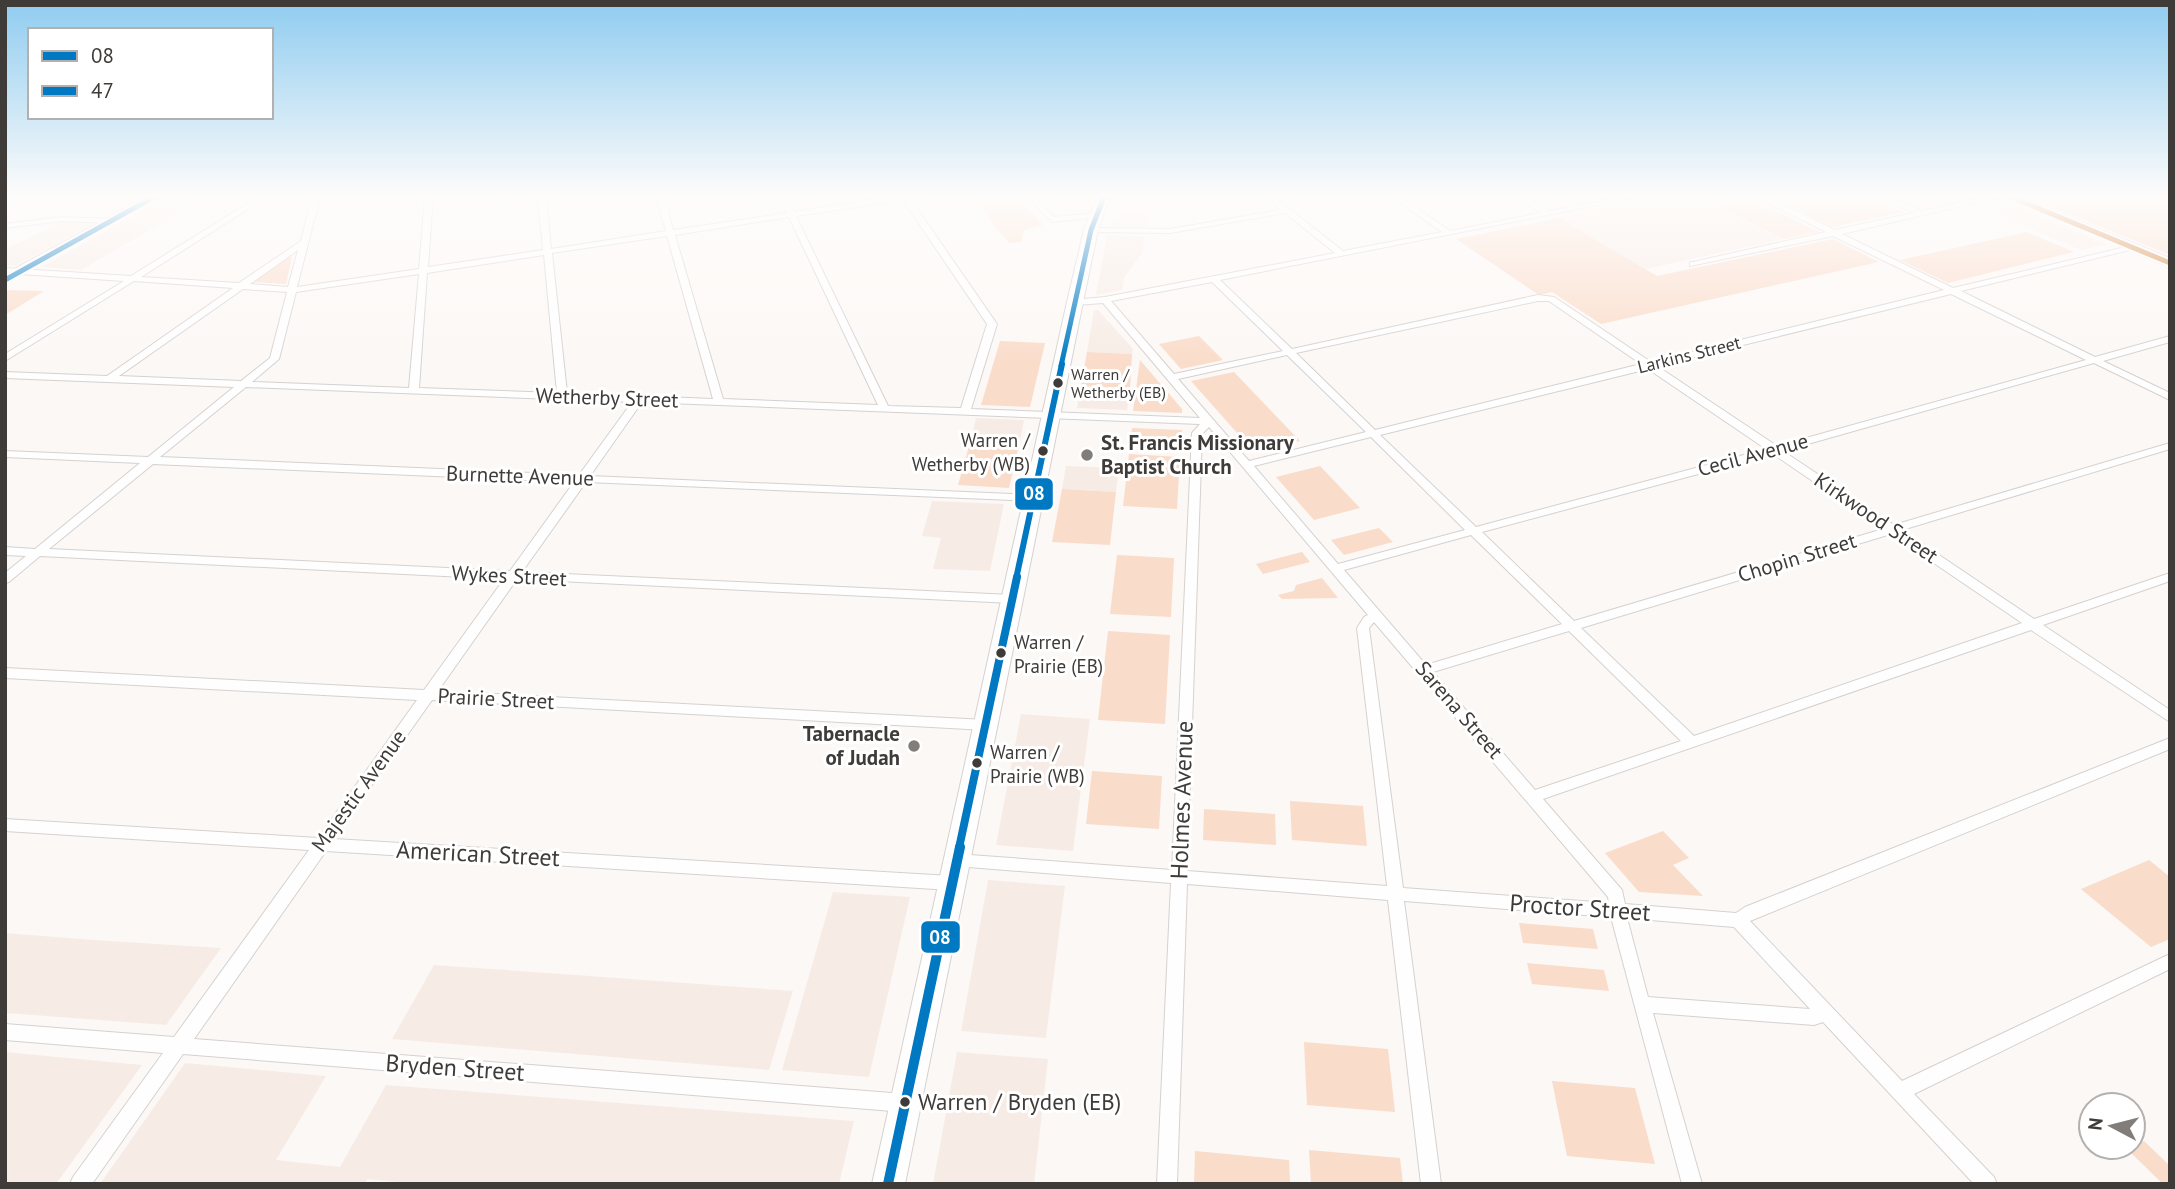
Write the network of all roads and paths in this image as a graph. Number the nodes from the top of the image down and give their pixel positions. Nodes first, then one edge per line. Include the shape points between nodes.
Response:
1 (54, 252) edge
2 (173, 252) edge
3 (289, 252) edge
4 (301, 252) edge
5 (425, 252) edge
6 (551, 252) edge
7 (676, 252) edge
8 (810, 252) edge
9 (943, 252) edge
10 (1087, 252) edge
11 (1350, 252) edge
12 (1745, 252) edge
13 (1873, 252) edge
14 (2109, 252) edge
15 (2144, 252) edge
16 (548, 253) junction
17 (1342, 254) joint
18 (2170, 263) edge
19 (1693, 264) dead end
20 (5, 270) edge
21 (20, 271) junction
22 (423, 271) junction
23 (130, 279) junction
24 (1214, 279) junction
25 (5, 280) edge
26 (239, 286) junction
27 (292, 290) junction
28 (1951, 291) junction
29 (1105, 300) junction
30 (1075, 302) junction
31 (2170, 339) edge
32 (1288, 353) junction
33 (5, 358) edge
34 (2094, 360) junction
35 (1649, 365) junction
36 (5, 375) edge
37 (1171, 377) junction
38 (109, 379) junction
39 (243, 384) junction
40 (414, 390) junction
41 (562, 396) junction
42 (2170, 397) edge
43 (639, 399) junction
44 (719, 402) junction
45 (885, 409) junction
46 (965, 411) junction
47 (1052, 416) junction
48 (1209, 421) junction
49 (1373, 433) junction
50 (2170, 446) edge
51 (1775, 450) junction
52 (5, 454) edge
53 (149, 461) junction
54 (1248, 464) junction
55 (583, 479) junction
56 (1034, 498) junction
57 (1893, 530) junction
58 (1474, 531) junction
59 (5, 551) edge
60 (37, 553) junction
61 (1336, 568) junction
62 (513, 576) junction
63 (2170, 577) edge
64 (5, 579) edge
65 (1012, 599) junction
66 (1377, 615) junction
67 (2034, 624) junction
68 (1572, 626) junction
69 (1425, 670) junction
70 (5, 673) edge
71 (428, 695) junction
72 (2170, 717) edge
73 (986, 725) junction
74 (1692, 742) junction
75 (2170, 743) edge
76 (1533, 797) junction
77 (5, 825) edge
78 (320, 845) junction
79 (954, 872) junction
80 (1179, 877) junction
81 (1395, 894) junction
82 (1618, 911) junction
83 (1738, 920) junction
84 (2170, 961) edge
85 (1642, 1004) junction
86 (1827, 1013) junction
87 (5, 1032) edge
88 (177, 1047) junction
89 (1900, 1091) junction
90 (905, 1103) junction
91 (80, 1184) edge
92 (888, 1184) edge
93 (1167, 1184) edge
94 (1431, 1184) edge
95 (1692, 1184) edge
96 (1987, 1184) edge

1 - 21 street
2 - 23 street
3 - 26 street
4 - 27 street
5 - 22 street
6 - 16 street
7 - 44 street
8 - 45 street
9 - 46 street via 992,324
10 - 30 main road
11 - 17 street
12 - 19 street
13 - 28 street
14 - 28 street, Larkins Street
15 - 18 street
16 - 22 street
16 - 41 street
17 - 24 street
20 - 21 street
21 - 23 street
21 - 25 street
22 - 27 street
22 - 40 street
23 - 26 street
23 - 33 street
24 - 29 street
24 - 32 street
26 - 27 street
26 - 38 street
27 - 39 street via 274,359
28 - 34 street
28 - 35 street, Larkins Street
29 - 30 street
29 - 37 street, Sarena Street
30 - 47 main road
31 - 34 street, Cecil Avenue
32 - 35 street, Kirkwood Street via 1546,298
32 - 37 street
32 - 49 street
34 - 42 street
34 - 51 street, Cecil Avenue
35 - 49 street, Larkins Street
35 - 51 street, Kirkwood Street
36 - 38 street, Wetherby Street
37 - 48 street, Sarena Street
38 - 39 street, Wetherby Street
39 - 40 street, Wetherby Street
39 - 53 street
40 - 41 street, Wetherby Street
41 - 43 street, Wetherby Street
43 - 44 street, Wetherby Street
43 - 55 street, Majestic Avenue
44 - 45 street, Wetherby Street
45 - 46 street, Wetherby Street
46 - 47 street, Wetherby Street
47 - 48 street, Wetherby Street
47 - 56 main road
48 - 54 street, Sarena Street
48 - 80 street, Holmes Avenue via 1197,433
49 - 54 street, Larkins Street
49 - 58 street
50 - 57 street, Chopin Street
51 - 57 street, Kirkwood Street
51 - 58 street, Cecil Avenue
52 - 53 street, Burnette Avenue
53 - 55 street, Burnette Avenue
53 - 60 street
54 - 61 street, Sarena Street
55 - 56 street, Burnette Avenue
55 - 62 street, Majestic Avenue
56 - 65 main road
57 - 67 street, Kirkwood Street
57 - 68 street, Chopin Street
58 - 61 street, Cecil Avenue
58 - 68 street
59 - 60 street, Wykes Street
60 - 62 street, Wykes Street
60 - 64 street
61 - 66 street, Sarena Street
62 - 65 street, Wykes Street
62 - 71 street, Majestic Avenue
63 - 67 street
65 - 73 main road
66 - 69 street, Sarena Street
66 - 81 street via 1363,628
67 - 72 street, Kirkwood Street
67 - 74 street
68 - 69 street, Chopin Street
68 - 74 street
69 - 76 street, Sarena Street
70 - 71 street, Prairie Street
71 - 73 street, Prairie Street
71 - 78 street, Majestic Avenue
73 - 79 main road
74 - 76 street
75 - 83 street
76 - 82 street, Sarena Street via 1616,895
77 - 78 street, American Street
78 - 79 street, American Street
78 - 88 street, Majestic Avenue
79 - 80 street, Proctor Street
79 - 90 main road
80 - 81 street, Proctor Street
80 - 93 street, Holmes Avenue
81 - 82 street, Proctor Street
81 - 94 street
82 - 83 street, Proctor Street
82 - 85 street, Sarena Street
83 - 86 street
84 - 89 street
85 - 86 street via 1814,1017
85 - 95 street, Sarena Street
86 - 89 street
87 - 88 street, Bryden Street
88 - 90 street, Bryden Street
88 - 91 street, Majestic Avenue
89 - 96 street
90 - 92 main road

